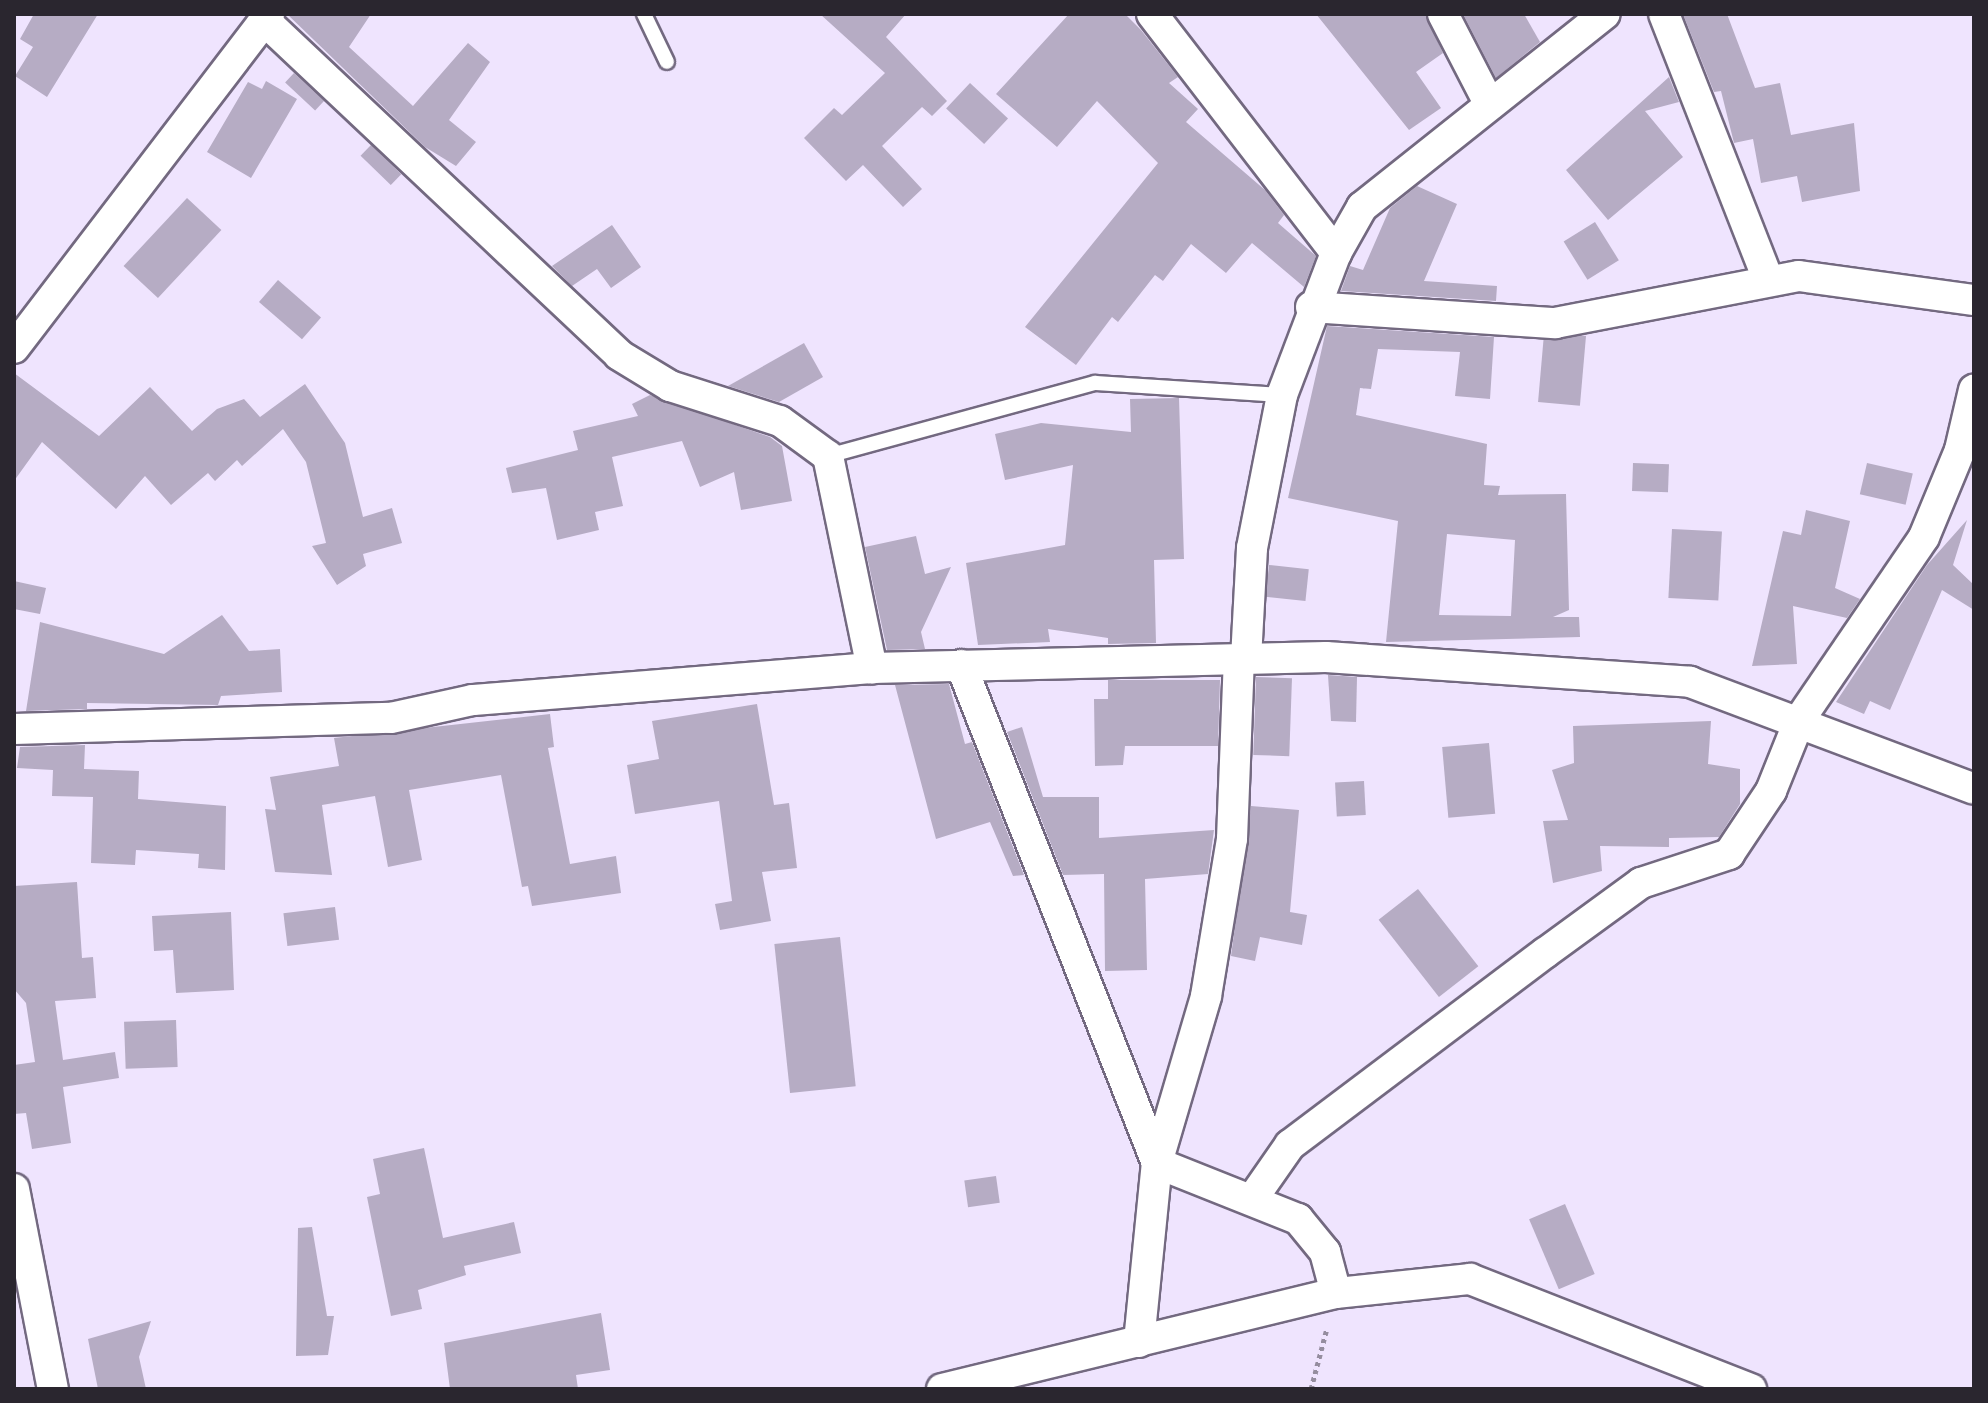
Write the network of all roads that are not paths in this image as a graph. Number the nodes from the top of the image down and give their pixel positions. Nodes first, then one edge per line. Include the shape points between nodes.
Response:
1 (644, 14) edge
2 (1152, 14) edge
3 (1443, 14) edge
4 (1605, 14) edge
5 (1664, 14) edge
6 (267, 17) edge
7 (667, 62) dead end
8 (1490, 105) junction
9 (1336, 253) junction
10 (1768, 280) junction
11 (1974, 300) edge
12 (1311, 307) junction
13 (14, 348) edge
14 (1974, 390) edge
15 (1282, 395) junction
16 (828, 456) junction
17 (1243, 659) junction
18 (961, 665) junction
19 (872, 668) junction
20 (1800, 719) junction
21 (14, 729) edge
22 (1974, 789) edge
23 (1157, 1163) junction
24 (14, 1189) edge
25 (1253, 1198) junction
26 (1336, 1293) junction
27 (1139, 1342) junction
28 (53, 1389) edge
29 (942, 1389) edge
30 (1751, 1389) edge

1 - 7 lane
2 - 9 street
3 - 8 street
4 - 8 street
5 - 10 street
6 - 13 street
6 - 16 street via 619,355 670,386 780,421
8 - 9 street via 1362,207
9 - 12 street
10 - 11 street via 1799,276
10 - 12 street via 1555,323
12 - 15 street
14 - 20 street via 1960,450 1924,537
15 - 16 lane via 1095,383
15 - 17 street via 1252,548
16 - 19 street
17 - 18 street
17 - 20 street via 1489,663 1690,682
17 - 23 street via 1232,839 1206,996
18 - 19 street
18 - 23 street
19 - 21 street via 473,700 391,718
20 - 22 street
20 - 25 street via 1771,791 1729,854 1641,883 1290,1145
23 - 25 street
23 - 27 street
24 - 28 street
25 - 26 street via 1298,1219 1325,1252
26 - 27 street
26 - 30 street via 1470,1279
27 - 29 street

